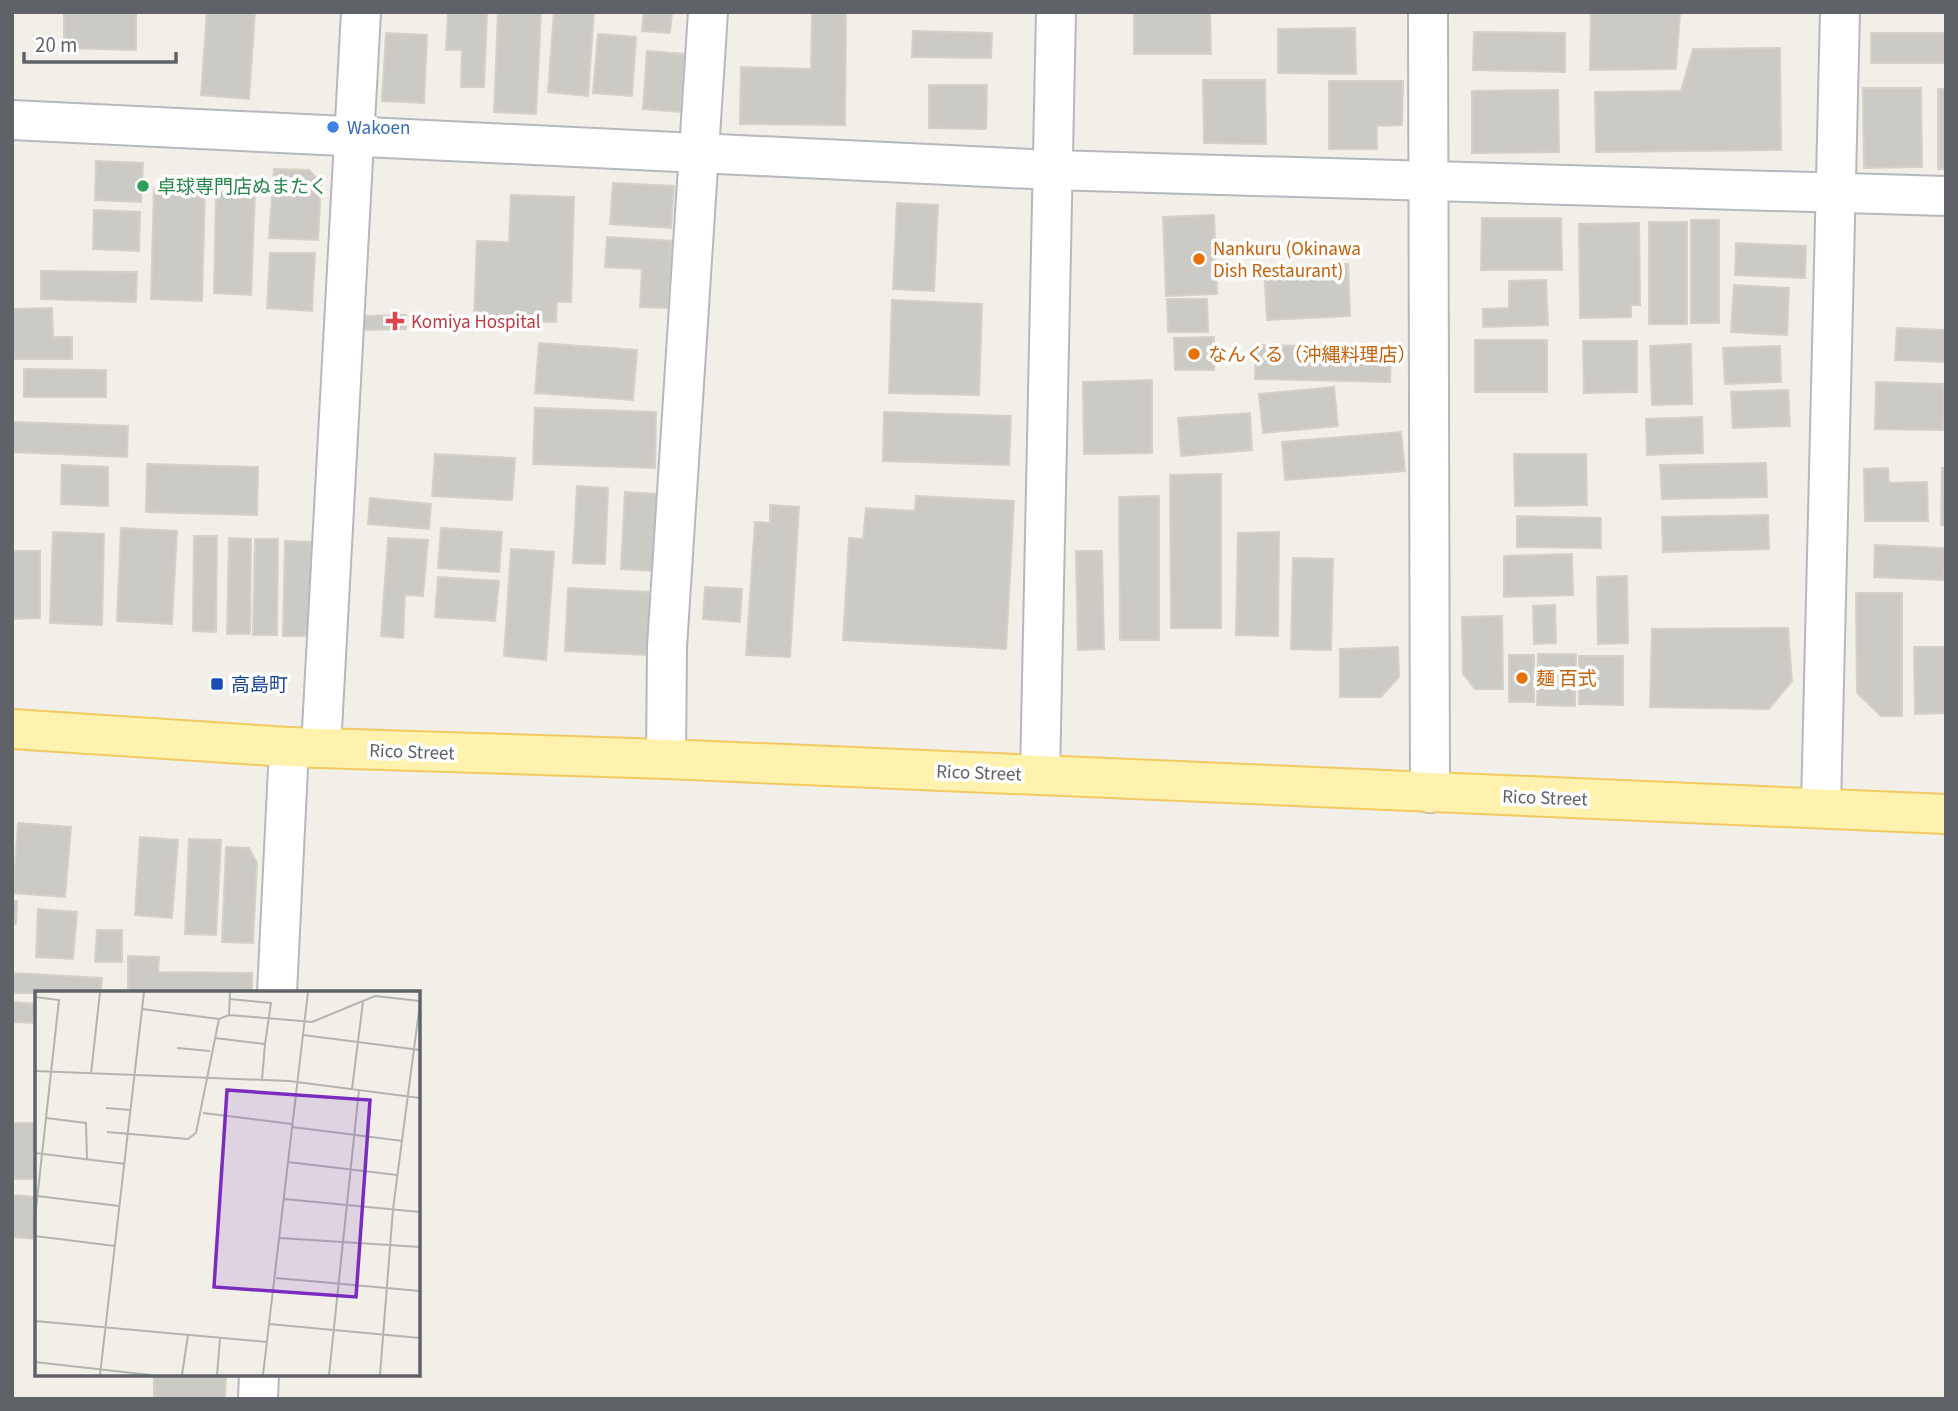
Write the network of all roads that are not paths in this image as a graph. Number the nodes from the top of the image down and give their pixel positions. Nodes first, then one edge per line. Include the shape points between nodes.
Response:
1 (361, 12) edge
2 (708, 12) edge
3 (1056, 12) edge
4 (1427, 12) edge
5 (1840, 12) edge
6 (12, 120) edge
7 (355, 138) junction
8 (699, 152) junction
9 (1052, 170) junction
10 (1430, 180) junction
11 (1836, 193) junction
12 (1946, 196) edge
13 (12, 729) edge
14 (305, 747) junction
15 (666, 759) junction
16 (1040, 775) junction
17 (1430, 793) junction
18 (1821, 807) junction
19 (1946, 814) edge
20 (277, 991) edge
21 (259, 1376) edge
22 (258, 1399) edge

1 - 7 street
2 - 8 street
3 - 9 street
4 - 10 street
5 - 11 street
6 - 7 street
7 - 8 street
7 - 14 street
8 - 9 street
8 - 15 street via 667,647
9 - 10 street
9 - 16 street
10 - 11 street
10 - 17 street
11 - 12 street
11 - 18 street
13 - 14 main road, Rico Street
14 - 15 main road, Rico Street
14 - 20 street
15 - 16 main road, Rico Street
16 - 17 main road, Rico Street
17 - 18 main road, Rico Street
18 - 19 main road, Rico Street
21 - 22 street

